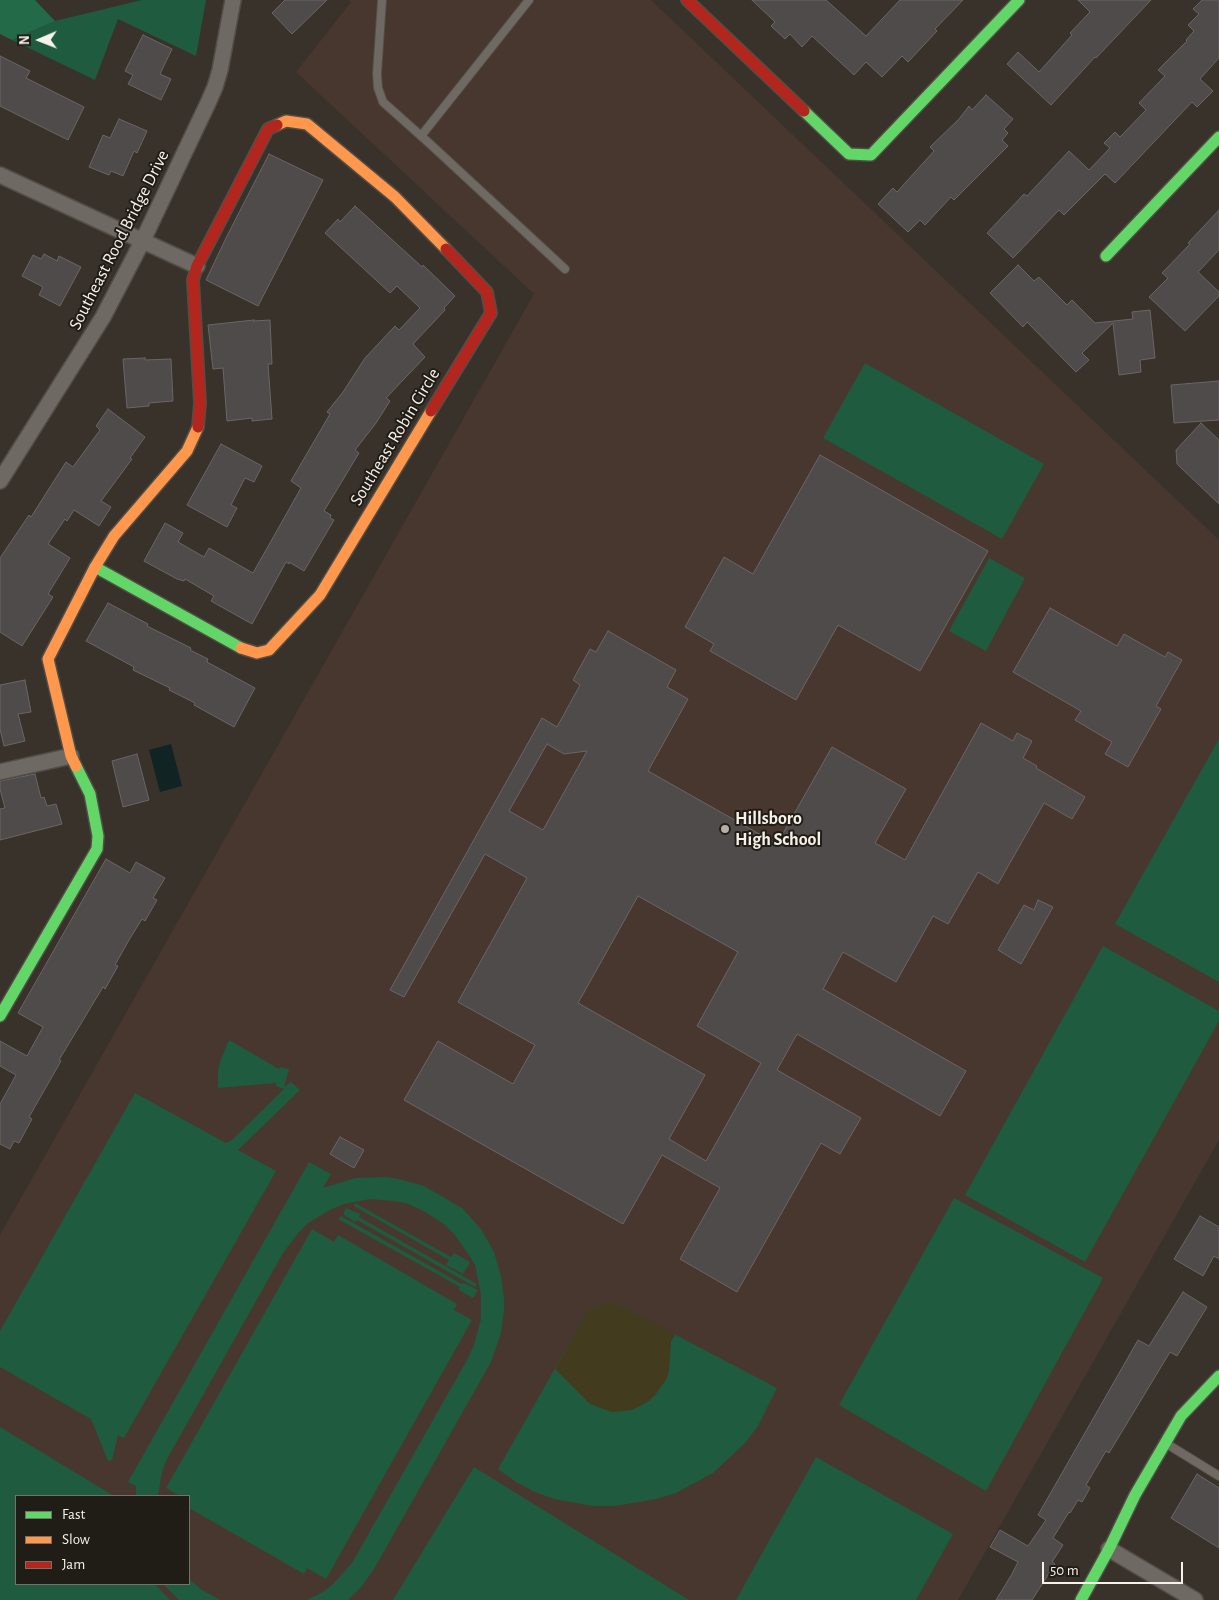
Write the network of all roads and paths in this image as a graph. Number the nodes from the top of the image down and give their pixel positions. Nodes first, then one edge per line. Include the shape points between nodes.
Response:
1 (233, 0) edge
2 (382, 0) edge
3 (529, 0) edge
4 (687, 0) edge
5 (1019, 0) edge
6 (421, 136) junction
7 (1219, 137) edge
8 (0, 175) edge
9 (142, 240) junction
10 (1106, 256) dead end
11 (196, 266) junction
12 (565, 269) dead end
13 (1, 479) edge
14 (95, 567) junction
15 (71, 756) junction
16 (0, 772) edge
17 (0, 1016) edge
18 (1219, 1376) edge
19 (1165, 1443) junction
20 (1219, 1476) edge
21 (1109, 1549) junction
22 (1081, 1600) edge
23 (1195, 1600) edge

1 - 9 street, Southeast Rood Bridge Drive via 215,88
2 - 6 lane via 378,88 383,102
3 - 6 lane
4 - 5 street via 849,154 871,155
6 - 12 lane
7 - 10 street
8 - 9 street
9 - 11 street
9 - 13 street, Southeast Rood Bridge Drive via 104,317
11 - 14 street via 193,280 200,404 198,430 187,451 114,536
11 - 14 street, Southeast Robin Circle via 268,129 286,121 307,124 395,197 487,292 491,313 320,595 269,650 257,653 243,649
14 - 15 street via 48,659
15 - 16 street
15 - 17 street via 90,794 98,836 97,848
18 - 19 street via 1181,1416
19 - 20 lane
19 - 21 street
21 - 22 street
21 - 23 street

